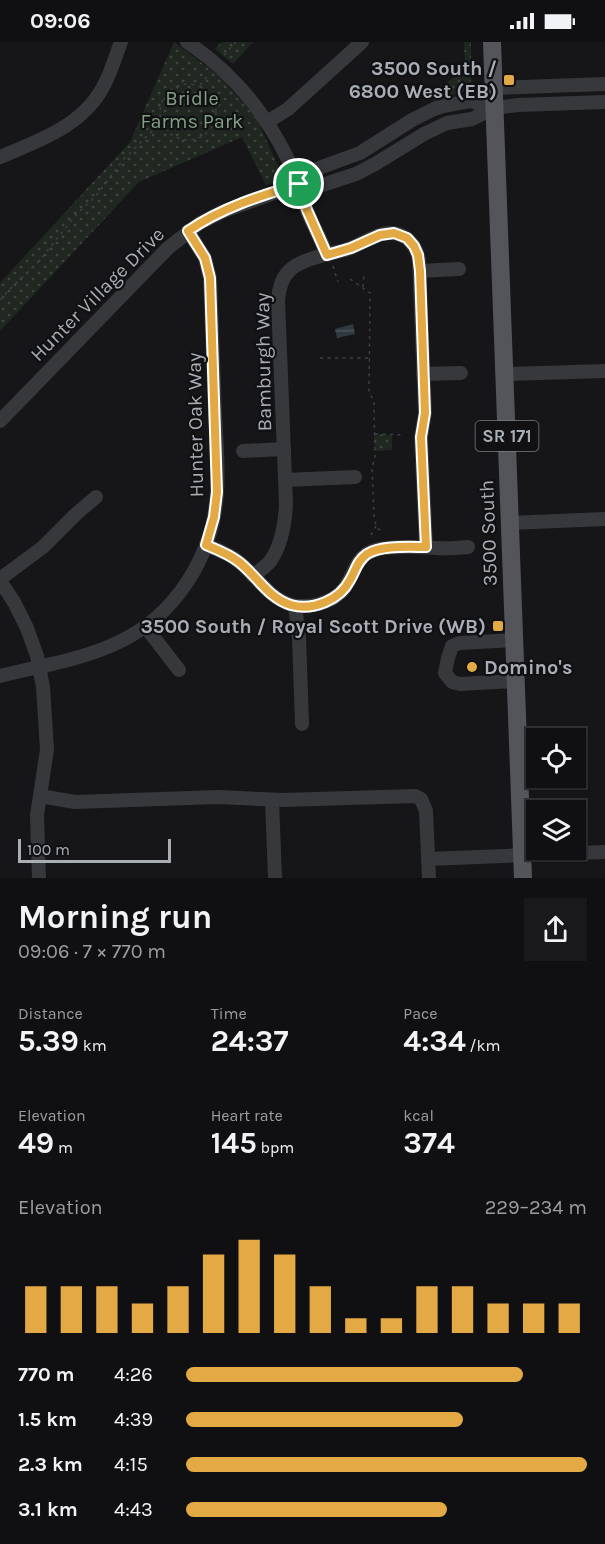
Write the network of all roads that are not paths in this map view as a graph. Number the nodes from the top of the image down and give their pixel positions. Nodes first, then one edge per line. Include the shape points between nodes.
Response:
1 (121, 42) edge
2 (187, 42) edge
3 (362, 42) edge
4 (492, 42) edge
5 (605, 84) edge
6 (494, 88) junction
7 (605, 102) edge
8 (494, 108) junction
9 (267, 122) junction
10 (1, 152) edge
11 (299, 184) junction
12 (188, 231) junction
13 (328, 255) junction
14 (459, 269) dead end
15 (420, 271) junction
16 (605, 371) edge
17 (461, 373) dead end
18 (423, 374) junction
19 (504, 375) junction
20 (0, 421) edge
21 (284, 449) junction
22 (243, 451) dead end
23 (355, 477) dead end
24 (285, 480) junction
25 (96, 497) dead end
26 (605, 519) edge
27 (510, 523) junction
28 (206, 545) junction
29 (426, 547) junction
30 (468, 547) dead end
31 (254, 576) junction
32 (0, 580) edge
33 (295, 606) junction
34 (146, 626) junction
35 (514, 640) junction
36 (39, 666) junction
37 (178, 670) dead end
38 (0, 676) edge
39 (516, 681) junction
40 (302, 724) dead end
41 (40, 796) junction
42 (272, 800) junction
43 (605, 852) edge
44 (522, 855) junction
45 (428, 859) junction
46 (39, 878) edge
47 (275, 878) edge
48 (429, 878) edge
49 (523, 878) edge

1 - 10 street via 100,93 86,111 59,130
2 - 9 street via 231,77
3 - 9 street via 288,109
4 - 6 main road, 3500 South / SR 171
5 - 6 street
6 - 8 main road, 3500 South / SR 171
7 - 8 street, Hunter Village Drive
8 - 11 street, Hunter Village Drive via 470,101 434,109 360,153 309,172
8 - 19 main road, 3500 South / SR 171
9 - 11 street
11 - 12 street, Hunter Village Drive via 224,211
11 - 13 street
12 - 20 street, Hunter Village Drive via 159,256
12 - 28 street, Hunter Oak Way via 205,258 210,278 218,486
13 - 15 street, Bamburgh Way via 389,233 411,242 417,250
13 - 21 street, Bamburgh Way via 295,266 279,288
14 - 15 street
15 - 18 street
16 - 19 street
17 - 18 street
18 - 29 street via 425,416 421,437
19 - 27 main road, 3500 South / SR 171
21 - 22 street
21 - 24 street, Bamburgh Way
23 - 24 street
24 - 31 street, Bamburgh Way via 285,520 279,542 270,561
25 - 32 street via 43,547
26 - 27 street
27 - 35 main road, 3500 South / SR 171
28 - 31 street via 232,557
28 - 34 street, Hunter Oak Way via 177,596
29 - 30 street
29 - 33 street via 370,552 358,562 346,588 335,598
31 - 33 street via 276,597
32 - 36 street via 27,628
33 - 40 street
34 - 36 street, Hunter Oak Way via 106,648
34 - 37 street
35 - 39 main road, 3500 South / SR 171
35 - 39 street via 452,646 445,673 452,682 460,684
36 - 38 street, Hunter Oak Way
36 - 41 street via 47,744
39 - 44 main road, 3500 South / SR 171
41 - 42 street via 75,802 218,797
41 - 46 street
42 - 45 street via 415,796 421,799 426,811
42 - 47 street
43 - 44 street
44 - 45 street
44 - 49 main road, 3500 South / SR 171
45 - 48 street

